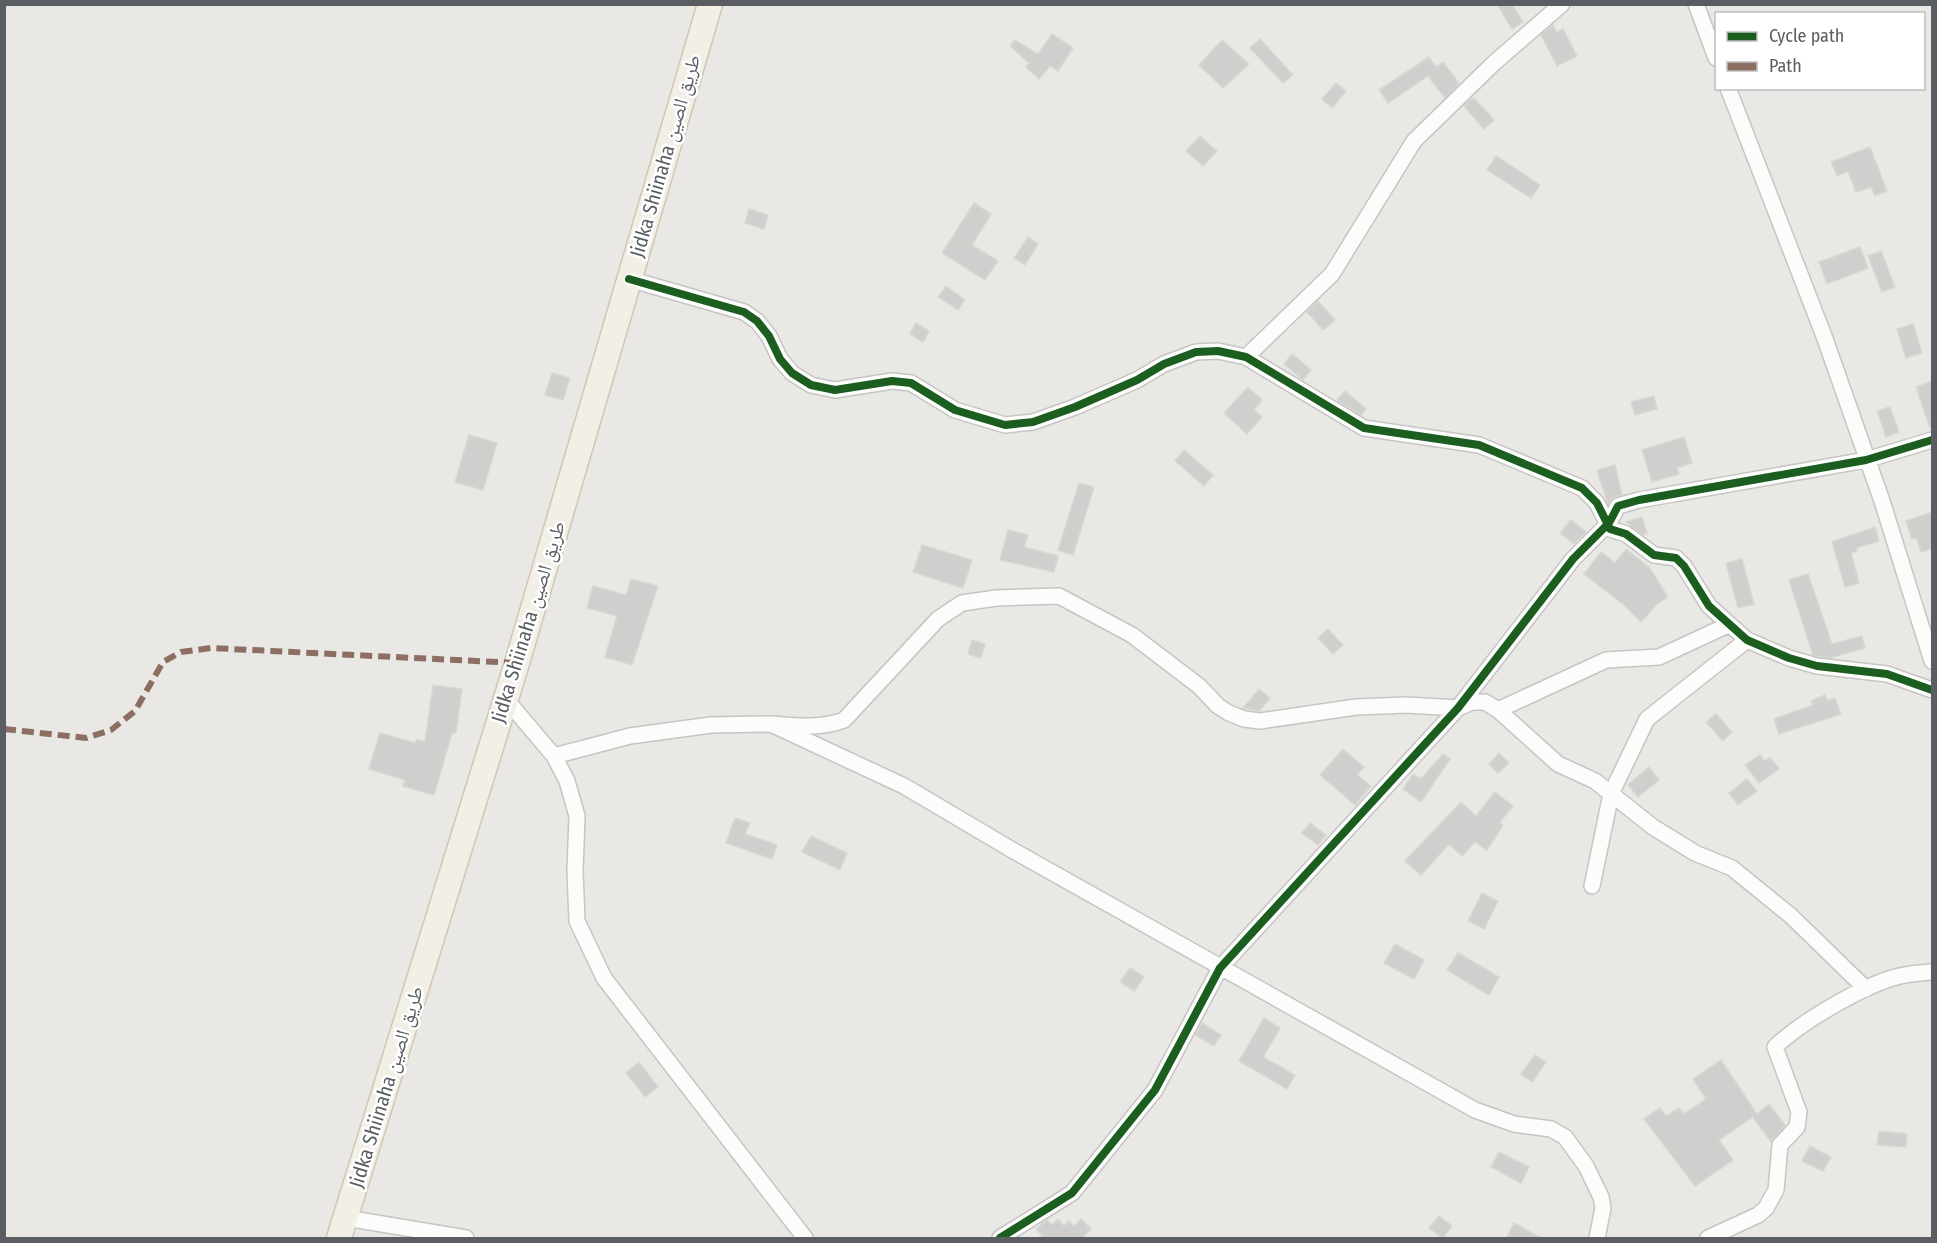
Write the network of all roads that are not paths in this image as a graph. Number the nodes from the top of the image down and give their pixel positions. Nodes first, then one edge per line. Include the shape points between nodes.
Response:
1 (710, 4) edge
2 (1562, 4) edge
3 (1696, 4) edge
4 (1715, 55) edge
5 (1729, 90) edge
6 (629, 279) junction
7 (1246, 357) junction
8 (1932, 440) edge
9 (1866, 460) junction
10 (1609, 523) junction
11 (1728, 625) junction
12 (1747, 639) junction
13 (1932, 661) edge
14 (1932, 690) edge
15 (506, 698) junction
16 (1458, 708) junction
17 (1498, 710) junction
18 (771, 724) junction
19 (554, 756) junction
20 (1611, 794) junction
21 (1592, 886) dead end
22 (1220, 968) junction
23 (1932, 972) edge
24 (1866, 989) junction
25 (343, 1228) edge
26 (466, 1239) edge
27 (805, 1239) edge
28 (1000, 1239) edge
29 (1597, 1239) edge
30 (1708, 1239) edge

1 - 6 main road, Jidka Shiinaha طريق الصين
2 - 7 street via 1414,141 1332,274
3 - 4 street
5 - 9 street via 1824,336
6 - 7 street via 744,312 769,336 792,373 811,386 835,390 892,381 911,383 955,410 1005,425 1033,422 1054,414 1196,352 1218,351
6 - 15 main road, Jidka Shiinaha طريق الصين
7 - 10 street via 1364,429 1479,445 1582,488
8 - 9 street
9 - 10 street via 1639,500 1618,506
9 - 13 street
10 - 11 street via 1610,529 1626,534 1654,555 1676,558 1709,606
10 - 16 street via 1573,559
11 - 12 street
11 - 17 street via 1659,657 1606,660
12 - 14 street via 1817,666 1887,674
12 - 20 street via 1647,719
15 - 19 street
15 - 25 main road, Jidka Shiinaha طريق الصين
16 - 17 street via 1485,702
16 - 18 street via 1366,707 1260,721 1244,719 1218,706 1199,686 1132,635 1059,596 962,603 938,619 844,720 810,727
16 - 22 street
17 - 20 street via 1558,764 1586,776
18 - 19 street via 711,725 630,736
18 - 22 street via 904,786
19 - 27 street via 567,781 577,816 577,921 604,978
20 - 21 street
20 - 24 street via 1695,853 1732,868 1791,916
22 - 28 street via 1155,1090 1072,1193
22 - 29 street via 1475,1110 1514,1124 1551,1129 1565,1137 1586,1166 1601,1197 1603,1208
23 - 24 street via 1903,975
24 - 30 street via 1791,1031 1775,1047 1798,1112 1797,1127 1780,1145 1776,1190 1758,1215
25 - 26 street

